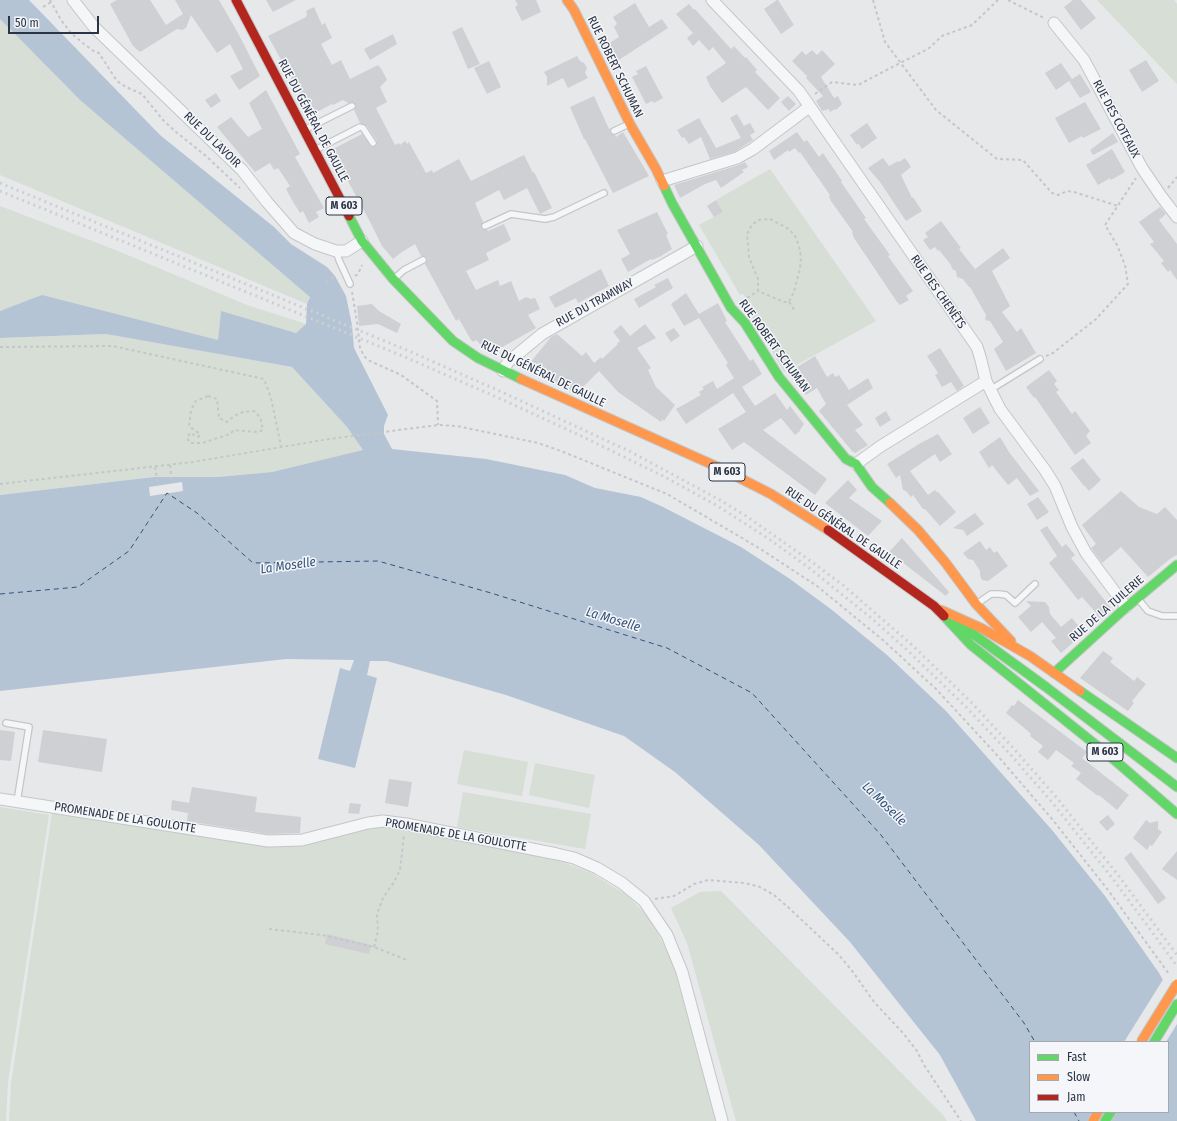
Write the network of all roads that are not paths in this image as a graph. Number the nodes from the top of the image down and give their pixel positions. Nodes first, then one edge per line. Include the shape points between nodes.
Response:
1 (73, 0) edge
2 (236, 0) edge
3 (567, 0) edge
4 (712, 0) edge
5 (1054, 23) road end
6 (807, 104) junction
7 (352, 106) dead end
8 (630, 124) junction
9 (304, 130) junction
10 (614, 131) dead end
11 (373, 143) dead end
12 (315, 150) junction
13 (662, 181) junction
14 (604, 193) dead end
15 (1177, 217) edge
16 (486, 226) dead end
17 (362, 241) junction
18 (697, 246) junction
19 (336, 251) junction
20 (423, 260) dead end
21 (393, 279) junction
22 (350, 284) road end
23 (1040, 358) road end
24 (503, 372) junction
25 (988, 386) junction
26 (856, 464) junction
27 (1177, 565) edge
28 (1035, 584) dead end
29 (1138, 598) junction
30 (976, 604) junction
31 (934, 606) junction
32 (1126, 607) junction
33 (1177, 616) edge
34 (1030, 656) junction
35 (1054, 673) junction
36 (6, 723) dead end
37 (1177, 758) edge
38 (1177, 787) edge
39 (0, 799) edge
40 (17, 802) junction
41 (1177, 814) edge
42 (1177, 984) edge
43 (1177, 1004) edge
44 (1142, 1041) edge
45 (1155, 1041) edge
46 (722, 1121) edge

1 - 19 street, RUE DU LAVOIR via 94,27 242,170 294,233
2 - 9 main road, RUE DU GÉNÉRAL DE GAULLE / M 603
3 - 8 main road, RUE ROBERT SCHUMAN
4 - 6 street, RUE DES CHENÊTS via 799,91
5 - 15 street, RUE DES COTEAUX via 1084,60 1142,168
6 - 13 street via 753,149 737,158
6 - 25 street, RUE DES CHENÊTS via 977,347
7 - 9 lane
8 - 10 lane
8 - 13 main road, RUE ROBERT SCHUMAN via 653,170
9 - 12 main road, RUE DU GÉNÉRAL DE GAULLE / M 603
11 - 12 lane via 360,127
12 - 17 main road, RUE DU GÉNÉRAL DE GAULLE / M 603
13 - 18 main road, RUE ROBERT SCHUMAN
14 - 16 lane via 545,220 511,214
17 - 19 street via 346,251
17 - 21 main road, RUE DU GÉNÉRAL DE GAULLE / M 603 via 373,258
18 - 24 street, RUE DU TRAMWAY via 542,334 508,362
18 - 26 main road, RUE ROBERT SCHUMAN via 731,308 745,323 779,377 846,459
19 - 22 lane
20 - 21 lane
21 - 24 main road, RUE DU GÉNÉRAL DE GAULLE / M 603 via 453,341
23 - 25 lane
24 - 31 main road, RUE DU GÉNÉRAL DE GAULLE / M 603 via 720,468 771,494 827,529
25 - 26 street via 881,446
25 - 32 street, RUE DES CHENÊTS via 1000,408 1055,486 1086,553
26 - 30 main road, RUE ROBERT SCHUMAN via 872,487 918,530
27 - 29 main road, RUE DE LA TUILERIE
28 - 30 lane via 1015,603 1006,595 992,594
29 - 32 main road, RUE DE LA TUILERIE
29 - 33 lane via 1148,612 1162,616
30 - 34 main road, RUE ROBERT SCHUMAN via 1008,638
31 - 34 main road, RUE DU GÉNÉRAL DE GAULLE / M 603 via 981,628
31 - 38 main road
31 - 41 main road, RUE DU GÉNÉRAL DE GAULLE / M 603 via 971,646 1112,757
32 - 35 main road, RUE DE LA TUILERIE
34 - 35 main road, RUE DU GÉNÉRAL DE GAULLE / M 603
35 - 37 main road, RUE DU GÉNÉRAL DE GAULLE / M 603
36 - 40 lane via 29,727
39 - 40 street, PROMENADE DE LA GOULOTTE
40 - 46 street, PROMENADE DE LA GOULOTTE via 268,841 302,840 383,821 557,854 597,868 622,883 644,901 666,935 682,972
42 - 44 main road, bridge
43 - 45 main road

